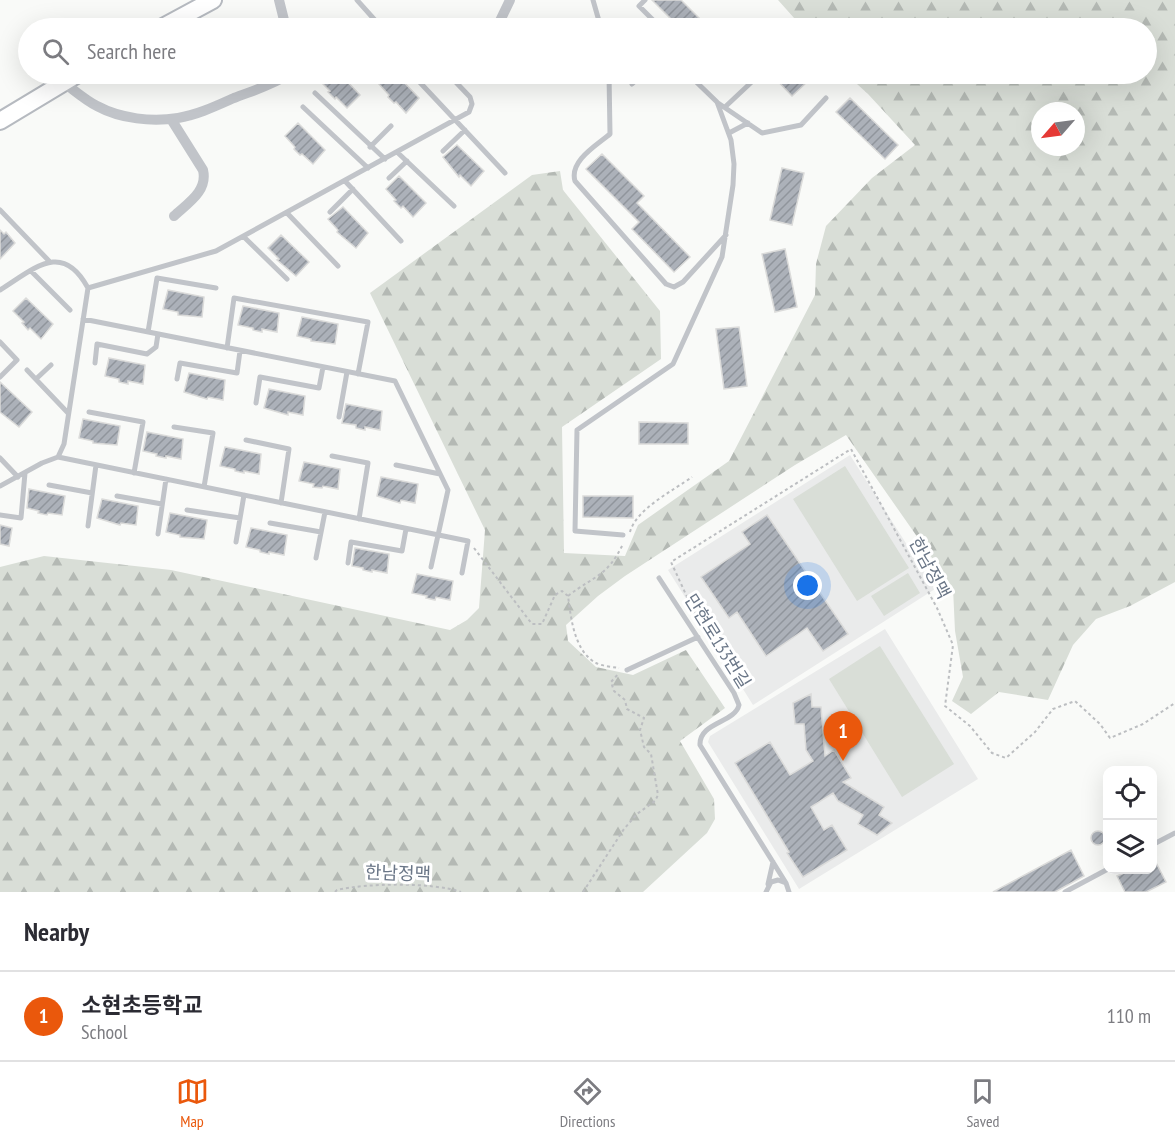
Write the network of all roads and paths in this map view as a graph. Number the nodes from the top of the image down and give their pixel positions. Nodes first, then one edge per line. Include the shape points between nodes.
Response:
1 (213, 0) edge
2 (279, 0) edge
3 (357, 0) edge
4 (510, 0) edge
5 (593, 0) edge
6 (645, 0) edge
7 (180, 18) edge
8 (284, 18) edge
9 (373, 18) edge
10 (501, 18) edge
11 (598, 18) edge
12 (651, 18) edge
13 (60, 84) edge
14 (66, 84) edge
15 (268, 84) edge
16 (422, 84) edge
17 (458, 84) edge
18 (609, 84) edge
19 (698, 84) edge
20 (750, 84) edge
21 (315, 93) dead end
22 (826, 98) dead end
23 (717, 102) junction
24 (303, 107) dead end
25 (725, 107) junction
26 (171, 119) junction
27 (456, 120) junction
28 (0, 121) edge
29 (748, 123) junction
30 (391, 126) dead end
31 (465, 130) junction
32 (729, 133) junction
33 (370, 147) junction
34 (443, 151) dead end
35 (397, 152) junction
36 (385, 159) junction
37 (407, 161) junction
38 (368, 168) junction
39 (505, 173) dead end
40 (390, 178) dead end
41 (345, 181) junction
42 (353, 189) junction
43 (454, 206) dead end
44 (0, 210) edge
45 (330, 212) dead end
46 (287, 213) junction
47 (174, 216) dead end
48 (726, 235) junction
49 (244, 237) junction
50 (401, 241) dead end
51 (50, 262) junction
52 (338, 266) dead end
53 (31, 271) junction
54 (287, 279) dead end
55 (88, 288) junction
56 (216, 288) dead end
57 (0, 290) edge
58 (70, 310) dead end
59 (83, 319) junction
60 (148, 332) junction
61 (158, 334) junction
62 (0, 342) edge
63 (226, 348) junction
64 (240, 351) junction
65 (94, 363) dead end
66 (51, 365) dead end
67 (323, 367) junction
68 (27, 370) dead end
69 (347, 372) junction
70 (358, 374) junction
71 (0, 377) edge
72 (36, 379) junction
73 (177, 380) dead end
74 (256, 403) dead end
75 (89, 412) dead end
76 (68, 414) junction
77 (339, 417) dead end
78 (174, 427) dead end
79 (246, 440) dead end
80 (332, 456) dead end
81 (58, 457) junction
82 (0, 458) edge
83 (96, 465) junction
84 (396, 465) dead end
85 (25, 472) junction
86 (135, 473) junction
87 (440, 474) junction
88 (18, 477) junction
89 (166, 479) junction
90 (49, 485) dead end
91 (0, 486) edge
92 (204, 487) junction
93 (92, 493) junction
94 (244, 495) junction
95 (117, 496) dead end
96 (281, 503) junction
97 (162, 504) junction
98 (187, 510) dead end
99 (325, 512) junction
100 (0, 515) edge
101 (240, 518) junction
102 (359, 519) junction
103 (270, 523) dead end
104 (88, 526) dead end
105 (406, 529) junction
106 (321, 532) junction
107 (158, 534) dead end
108 (438, 535) junction
109 (622, 535) dead end
110 (468, 541) junction
111 (236, 542) dead end
112 (316, 558) dead end
113 (348, 562) dead end
114 (431, 567) dead end
115 (462, 573) dead end
116 (659, 578) dead end
117 (698, 637) junction
118 (627, 670) junction
119 (1175, 703) edge
120 (1175, 833) edge
121 (1157, 842) edge
122 (773, 862) junction
123 (1103, 871) edge
124 (786, 883) junction
125 (768, 885) junction
126 (335, 892) edge
127 (461, 892) edge
128 (583, 892) edge
129 (766, 892) edge
130 (789, 892) edge
131 (1065, 892) edge

1 - 7 street
2 - 8 street
3 - 9 lane
4 - 10 street
5 - 11 lane
6 - 12 lane via 639,6
13 - 28 street
14 - 26 street via 114,114
15 - 26 street via 195,114
16 - 27 lane
17 - 27 lane via 472,104 470,112
18 - 48 lane via 610,134 576,164 572,173 575,181 666,284 674,287
19 - 23 lane
20 - 25 lane
21 - 33 lane
22 - 29 lane via 801,125 762,133
23 - 25 lane
23 - 32 lane
24 - 38 lane
25 - 29 lane
26 - 47 street via 203,170 205,180 202,189
27 - 31 lane
27 - 35 lane
29 - 32 lane
30 - 33 lane
31 - 34 lane
31 - 39 lane
32 - 48 lane via 734,164
33 - 36 lane
35 - 36 lane
35 - 37 lane
36 - 38 lane
37 - 40 lane
37 - 43 lane
38 - 41 lane
41 - 42 lane
41 - 46 lane
42 - 45 lane
42 - 50 lane
44 - 51 lane
46 - 49 lane
46 - 52 lane
48 - 109 lane via 713,279 673,364 577,430 575,531
49 - 54 lane
49 - 55 lane via 216,251
51 - 53 lane
51 - 55 lane via 64,262
53 - 57 lane
53 - 58 lane
55 - 59 lane
56 - 60 lane via 158,278
59 - 60 lane
59 - 76 lane
60 - 61 lane
61 - 63 lane
61 - 65 lane via 156,347 147,354 97,344
62 - 71 lane via 17,360
63 - 64 lane
63 - 70 lane via 234,298 368,322
64 - 67 lane
64 - 73 lane via 237,372 180,363
66 - 72 lane
67 - 69 lane
67 - 74 lane via 319,388 260,377
68 - 72 lane
69 - 70 lane
69 - 77 lane
70 - 87 lane via 394,381
72 - 76 lane
75 - 86 lane via 143,422
76 - 81 lane
78 - 92 lane via 213,433
79 - 96 lane via 289,449
80 - 102 lane via 368,463
81 - 83 lane
81 - 85 lane
82 - 88 lane
83 - 86 lane
83 - 93 lane
84 - 87 lane
85 - 88 lane
85 - 100 lane via 21,518
86 - 89 lane
87 - 108 lane via 448,490
88 - 91 lane
89 - 92 lane
89 - 97 lane
90 - 93 lane
92 - 94 lane
93 - 104 lane
94 - 96 lane
94 - 101 lane
95 - 97 lane
96 - 99 lane
97 - 107 lane
98 - 101 lane
99 - 102 lane
99 - 106 lane
101 - 111 lane
102 - 105 lane
103 - 106 lane
105 - 108 lane
105 - 113 lane via 402,550 351,542
106 - 112 lane
108 - 110 lane
108 - 114 lane
110 - 115 lane
110 - 118 path via 532,624 542,624 555,595 562,591 568,596 579,646 588,657 597,664
116 - 117 lane, 만현로133번길
117 - 118 lane
117 - 119 path, 한남정맥 via 703,631 671,562 851,449 953,645 945,706 970,726 992,753 1006,758 1053,709 1075,701 1110,738 1143,724
117 - 122 lane, 만현로133번길 via 740,705 702,735 700,744
118 - 128 path via 611,682 627,709 644,718 640,730 644,747 651,754 658,795 624,829
120 - 121 lane
122 - 124 lane, 만현로133번길
122 - 125 lane
123 - 131 lane
124 - 125 lane via 778,880
124 - 130 lane, 만현로133번길
125 - 129 lane
126 - 127 path, 한남정맥 via 359,885 395,885

